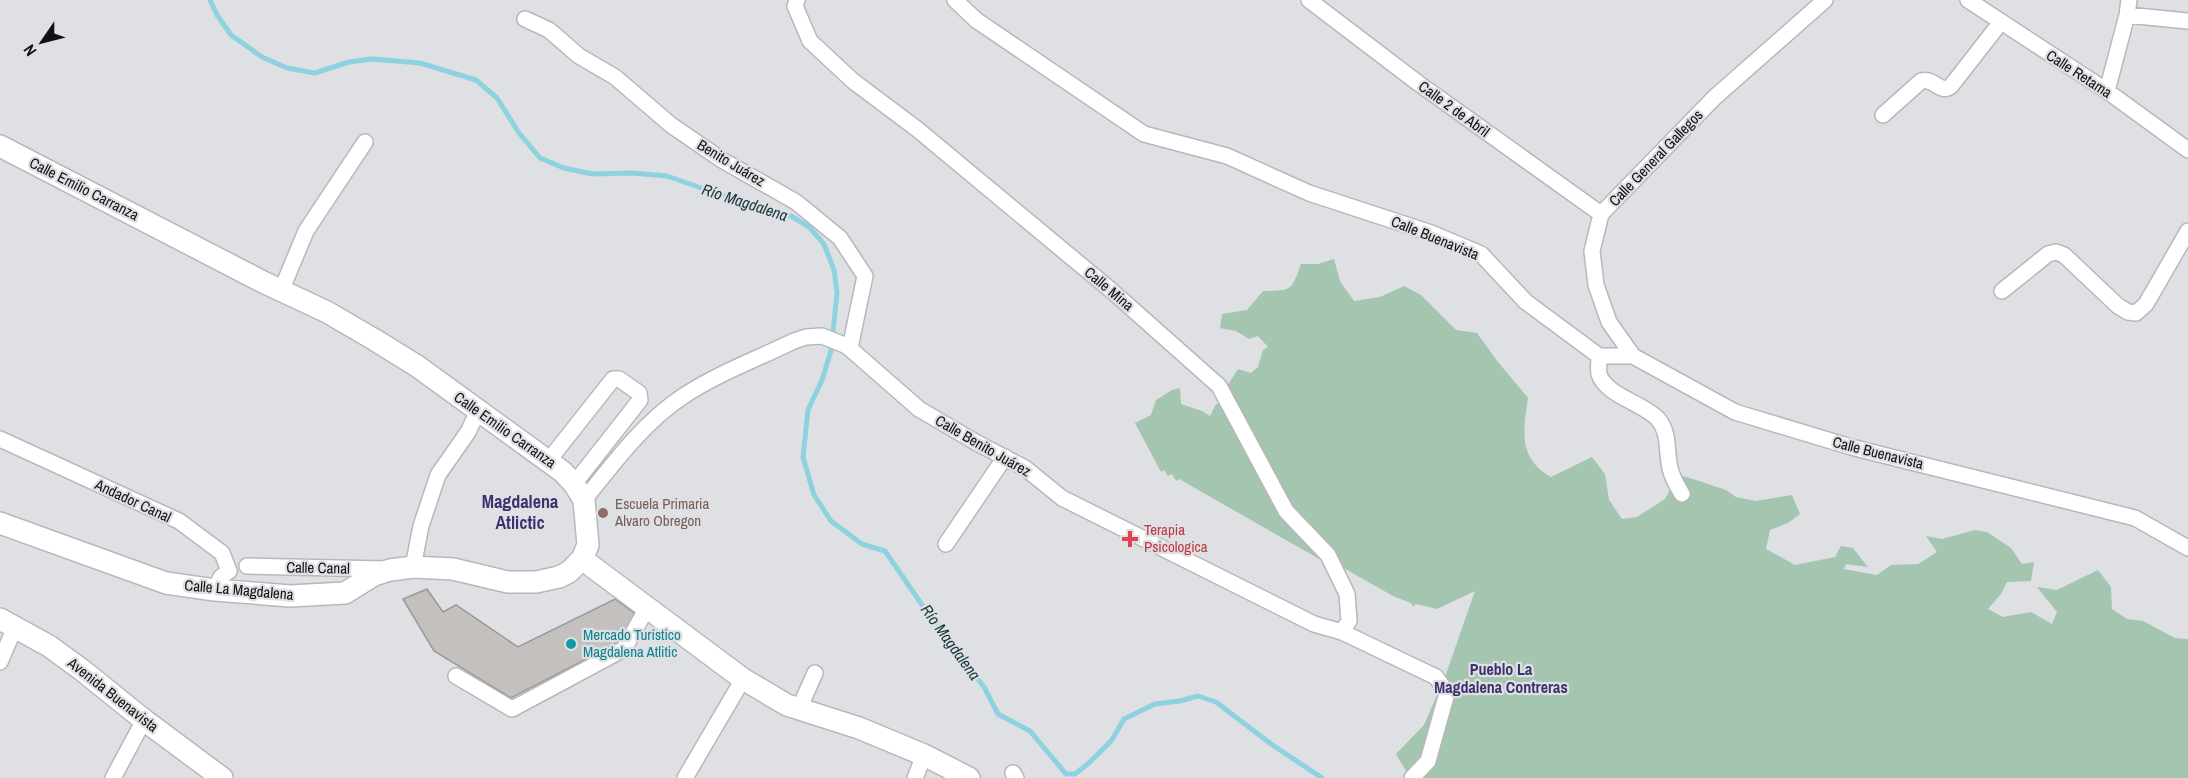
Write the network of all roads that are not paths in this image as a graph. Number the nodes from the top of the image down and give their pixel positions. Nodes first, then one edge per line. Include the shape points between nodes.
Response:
1 (797, 0) edge
2 (955, 0) edge
3 (1309, 0) edge
4 (1826, 0) edge
5 (1968, 0) edge
6 (2128, 7) edge
7 (525, 19) dead end
8 (2188, 21) edge
9 (2001, 22) junction
10 (2107, 91) junction
11 (1883, 115) dead end
12 (364, 142) dead end
13 (0, 146) edge
14 (2188, 150) edge
15 (1601, 214) junction
16 (2188, 231) edge
17 (281, 291) junction
18 (2002, 291) dead end
19 (849, 347) junction
20 (1599, 356) junction
21 (1633, 356) junction
22 (478, 411) junction
23 (0, 439) edge
24 (1005, 457) junction
25 (549, 460) junction
26 (579, 492) junction
27 (1682, 494) dead end
28 (0, 523) edge
29 (946, 544) dead end
30 (2188, 548) edge
31 (582, 559) junction
32 (247, 566) dead end
33 (413, 567) junction
34 (390, 570) junction
35 (215, 590) junction
36 (647, 608) junction
37 (7, 623) edge
38 (1342, 632) junction
39 (0, 662) edge
40 (815, 673) dead end
41 (456, 676) dead end
42 (743, 679) junction
43 (799, 709) junction
44 (144, 720) junction
45 (924, 755) junction
46 (113, 778) edge
47 (222, 778) edge
48 (685, 778) edge
49 (915, 778) edge
50 (969, 778) edge
51 (1412, 778) edge

1 - 38 street, Calle Mina via 795,6 810,41 853,81 917,129 1219,386 1286,511 1328,555 1347,594 1349,621
2 - 20 street, Calle Buenavista via 976,20 1144,134 1227,156 1309,193 1431,233 1481,254 1526,302
3 - 15 street, Calle 2 de Abril
4 - 15 street, Calle General Gallegos via 1715,97
5 - 9 street, Calle Retama
6 - 8 street
6 - 10 street
7 - 19 street, Benito Juárez via 549,30 579,56 615,77 671,125 796,202 840,238 865,276
9 - 10 street, Calle Retama
9 - 11 street via 1947,89 1932,80 1921,81
10 - 14 street, Calle Retama
12 - 17 street via 306,231
13 - 17 street, Calle Emilio Carranza
15 - 21 street, Calle General Gallegos via 1592,251 1596,285 1609,322
16 - 18 street via 2146,304 2136,313 2118,306 2056,252 2048,254
17 - 22 street, Calle Emilio Carranza via 375,340
19 - 24 street, Calle Benito Juárez via 919,408
19 - 26 street, Calle Benito Juárez via 822,336 806,337 703,385 644,429
20 - 21 street, Calle Buenavista
20 - 27 street via 1599,373 1610,389 1649,411 1661,423 1669,467
21 - 30 street, Calle Buenavista via 1735,412 1851,447 2135,518
22 - 25 street, Calle Emilio Carranza
22 - 33 street via 438,475
23 - 35 street, Andador Canal via 179,521 222,553 229,571
24 - 29 street
24 - 38 street, Calle Benito Juárez via 1062,498 1314,624
25 - 26 street, Calle Emilio Carranza
25 - 26 street via 613,379 639,393 640,400
26 - 31 street via 588,544
28 - 35 street, Calle La Magdalena via 166,583
31 - 33 street, Calle La Magdalena via 559,577 536,582 508,582 453,569
31 - 36 street
32 - 34 street, Calle Canal
33 - 34 street, Calle La Magdalena
34 - 35 street, Calle La Magdalena via 345,593 290,596
36 - 41 street via 624,649 512,709
36 - 42 street
37 - 39 street
37 - 44 street, Avenida Buenavista via 66,658
38 - 51 street, Calle Benito Juárez via 1436,677 1447,693 1428,761
40 - 43 street
42 - 43 street
42 - 48 street
43 - 45 street
44 - 46 street
44 - 47 street, Avenida Buenavista
45 - 49 street
45 - 50 street

